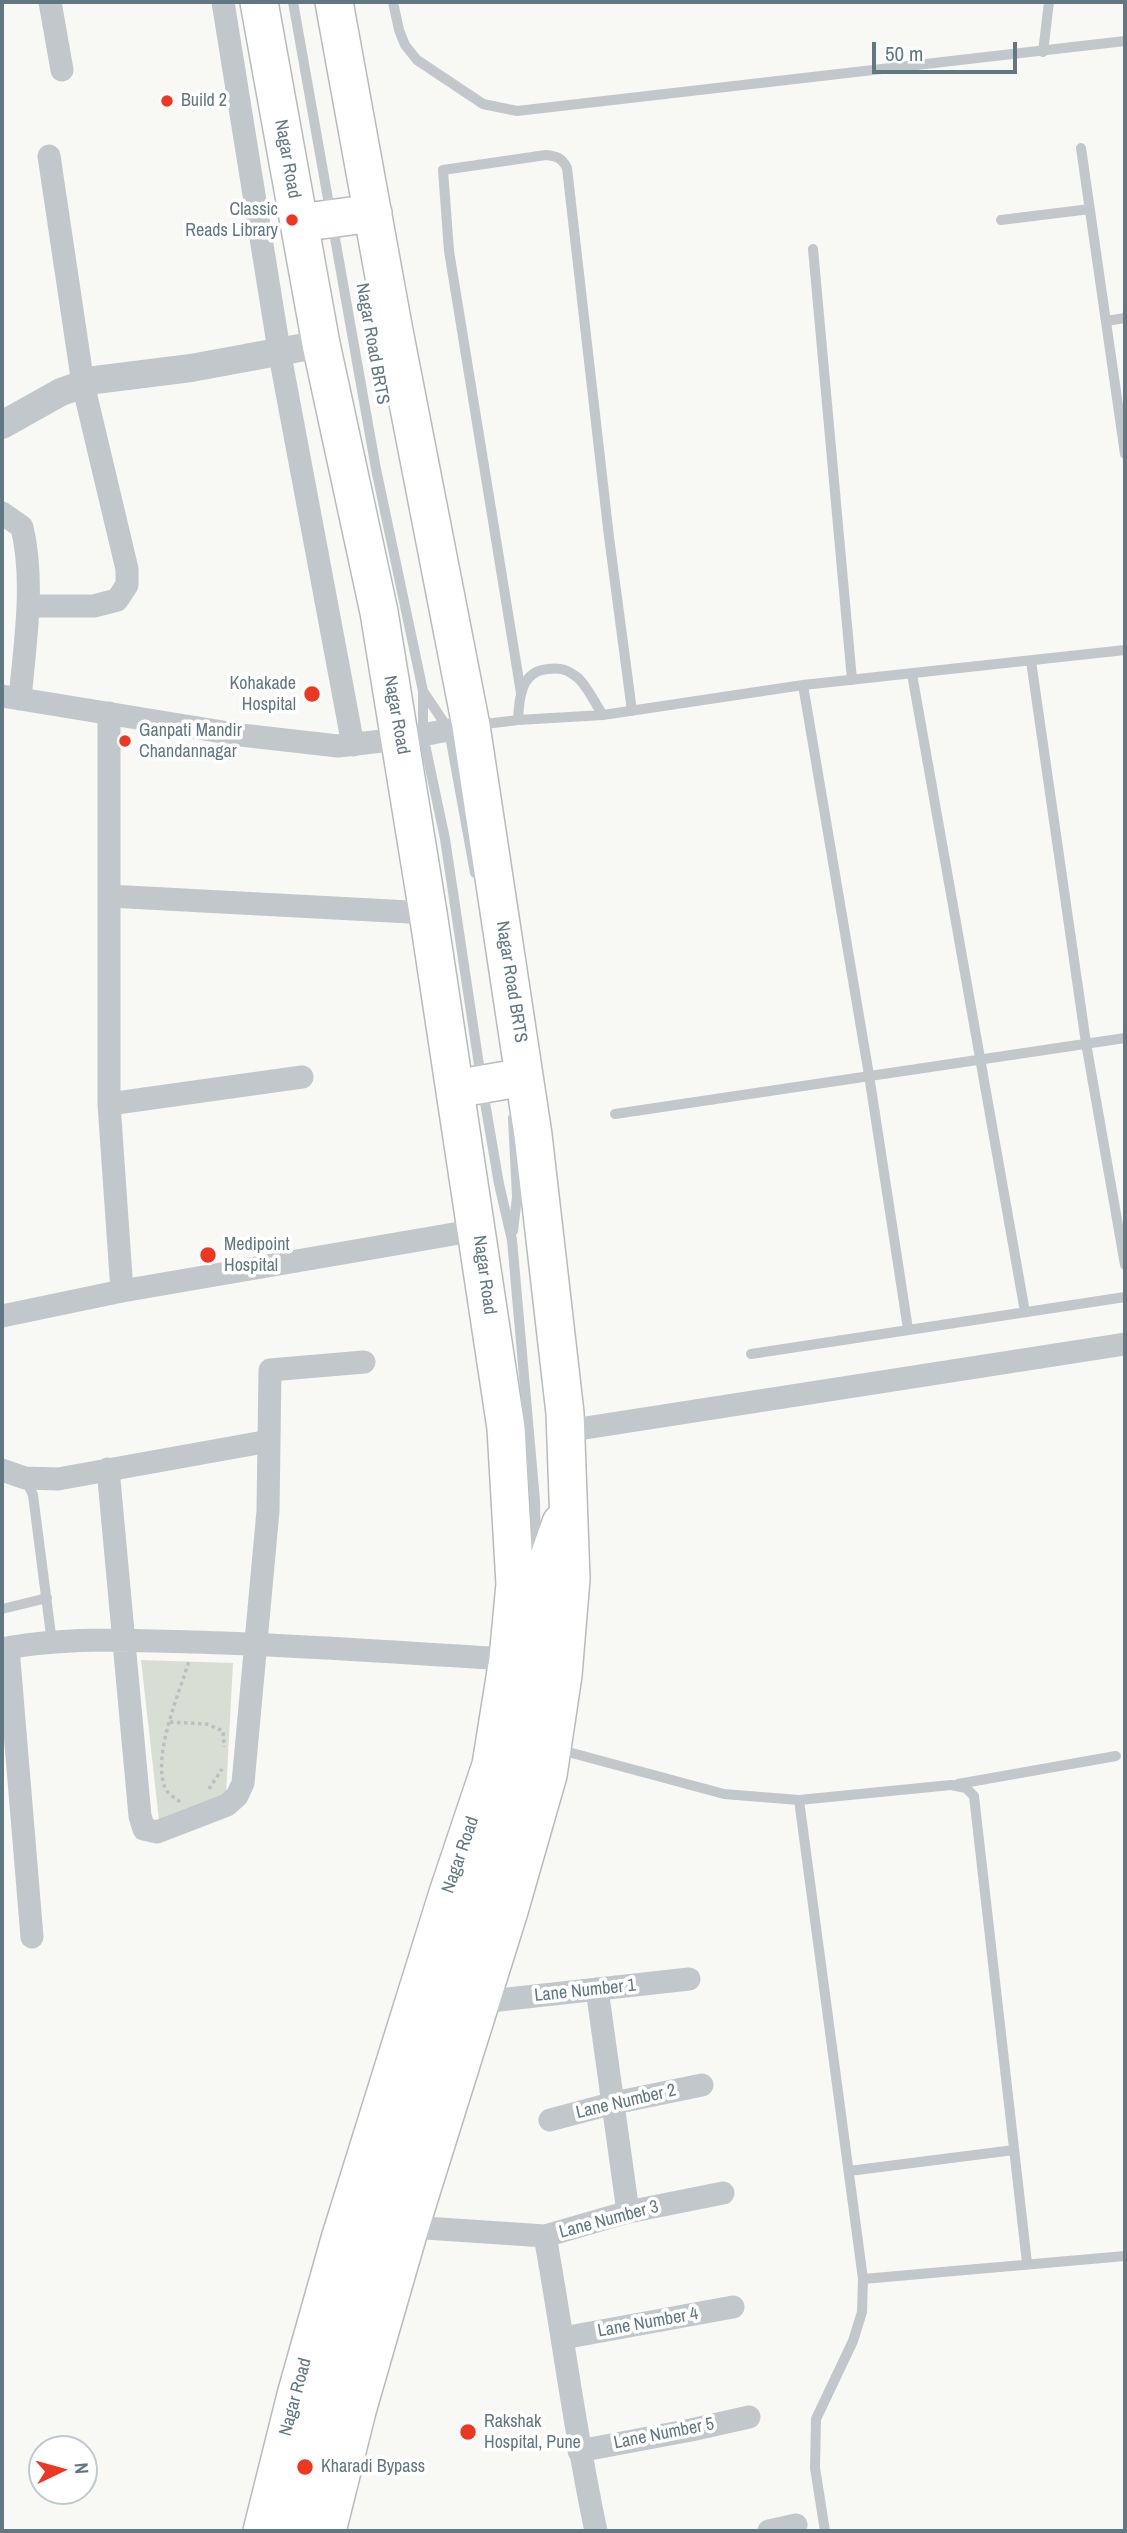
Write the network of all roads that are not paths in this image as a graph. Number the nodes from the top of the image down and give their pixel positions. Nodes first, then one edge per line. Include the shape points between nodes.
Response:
1 (50, 2) edge
2 (223, 2) edge
3 (259, 2) edge
4 (293, 2) edge
5 (334, 2) edge
6 (393, 2) edge
7 (1049, 2) edge
8 (1125, 41) edge
9 (1043, 52) junction
10 (62, 70) dead end
11 (1081, 148) dead end
12 (49, 156) dead end
13 (1090, 209) junction
14 (373, 213) junction
15 (1001, 220) dead end
16 (316, 221) junction
17 (813, 249) dead end
18 (1125, 318) edge
19 (1106, 321) junction
20 (321, 344) junction
21 (279, 351) junction
22 (83, 384) junction
23 (2, 425) edge
24 (1125, 454) edge
25 (2, 513) edge
26 (28, 606) junction
27 (1125, 650) edge
28 (1031, 661) junction
29 (912, 674) junction
30 (852, 680) junction
31 (803, 685) junction
32 (423, 691) junction
33 (521, 693) junction
34 (11, 698) edge
35 (632, 711) junction
36 (109, 713) junction
37 (603, 715) junction
38 (518, 720) junction
39 (460, 728) junction
40 (412, 737) junction
41 (353, 745) junction
42 (478, 887) dead end
43 (109, 896) junction
44 (428, 913) junction
45 (1125, 1038) edge
46 (1086, 1043) junction
47 (979, 1059) junction
48 (869, 1075) junction
49 (302, 1077) dead end
50 (500, 1085) junction
51 (109, 1104) junction
52 (615, 1114) dead end
53 (477, 1230) junction
54 (512, 1240) junction
55 (1125, 1265) edge
56 (122, 1291) junction
57 (1125, 1297) edge
58 (1025, 1312) junction
59 (2, 1316) edge
60 (908, 1329) junction
61 (1125, 1344) edge
62 (751, 1354) dead end
63 (364, 1362) dead end
64 (566, 1431) junction
65 (269, 1441) junction
66 (108, 1468) junction
67 (2, 1470) edge
68 (25, 1478) junction
69 (568, 1507) junction
70 (47, 1598) junction
71 (536, 1604) junction
72 (2, 1609) edge
73 (124, 1640) junction
74 (52, 1644) junction
75 (256, 1644) junction
76 (5, 1649) edge
77 (508, 1659) junction
78 (552, 1747) junction
79 (1116, 1756) dead end
80 (951, 1785) junction
81 (799, 1800) junction
82 (33, 1937) dead end
83 (690, 1979) dead end
84 (597, 1989) junction
85 (481, 2002) junction
86 (702, 2085) dead end
87 (614, 2103) junction
88 (550, 2120) dead end
89 (1014, 2150) junction
90 (849, 2171) junction
91 (723, 2193) dead end
92 (628, 2212) junction
93 (410, 2227) junction
94 (545, 2236) junction
95 (1125, 2256) edge
96 (1027, 2263) junction
97 (863, 2279) junction
98 (733, 2307) dead end
99 (563, 2339) junction
100 (749, 2417) dead end
101 (579, 2451) junction
102 (796, 2525) dead end
103 (262, 2531) edge
104 (295, 2531) edge
105 (327, 2531) edge
106 (596, 2531) edge
107 (769, 2531) edge
108 (825, 2531) edge

1 - 10 street
2 - 21 street
3 - 16 highway, Nagar Road
4 - 16 lane, Nagar Road BRTS
5 - 14 highway, Nagar Road
6 - 9 lane via 399,30 416,60 483,104 517,111
7 - 9 lane
8 - 9 lane
11 - 13 lane
12 - 22 street
13 - 15 lane
13 - 19 lane
14 - 16 highway
14 - 39 highway, Nagar Road
16 - 20 highway, Nagar Road
16 - 32 lane, Nagar Road BRTS
17 - 30 lane
18 - 19 lane
19 - 24 lane
20 - 21 street
20 - 40 highway, Nagar Road via 379,612
21 - 22 street
21 - 41 street
22 - 23 street
22 - 26 street via 127,585 117,600 94,606
25 - 26 street via 22,527 29,554
26 - 34 street
27 - 28 lane
28 - 29 lane
28 - 46 lane
29 - 30 lane
29 - 47 lane
30 - 31 lane
31 - 35 lane
31 - 48 lane
32 - 39 lane
32 - 40 lane
33 - 35 lane via 449,251 443,170 546,155 557,156 567,168
33 - 37 lane via 537,669 562,667 580,680
33 - 38 lane
34 - 36 street
35 - 37 lane
36 - 41 street via 303,743
36 - 43 street
37 - 38 lane
38 - 39 lane
39 - 40 street
39 - 42 lane
39 - 50 highway, Nagar Road
40 - 41 street
40 - 44 highway, Nagar Road
40 - 50 lane via 445,839
43 - 44 street
43 - 51 street
44 - 50 highway, Nagar Road
45 - 46 lane
46 - 47 lane
46 - 55 lane
47 - 48 lane
47 - 58 lane
48 - 52 lane
48 - 60 lane
49 - 51 street
50 - 53 highway, Nagar Road
50 - 54 lane via 499,1184
50 - 54 lane via 517,1196
50 - 64 highway, Nagar Road via 536,1163
51 - 56 street
53 - 56 street
53 - 77 highway, Nagar Road via 506,1429 515,1584
54 - 71 lane via 535,1501
56 - 59 street
57 - 58 lane
58 - 60 lane
60 - 62 lane
61 - 64 street
63 - 65 street via 270,1370
64 - 69 highway, Nagar Road
65 - 66 street
65 - 75 street
66 - 68 street via 58,1479
66 - 73 street
67 - 68 street
68 - 70 lane via 33,1494
69 - 71 highway
69 - 78 highway, Nagar Road via 571,1579
70 - 72 lane
70 - 74 lane
71 - 104 highway via 528,1708 505,1819 341,2347 309,2460
73 - 74 street
73 - 75 street
73 - 75 street via 140,1816 144,1829 156,1832 227,1805 237,1796 243,1783
74 - 76 street
75 - 77 street
76 - 82 street
77 - 103 highway, Nagar Road via 491,1765 340,2239
78 - 81 lane via 724,1794
78 - 85 highway, Nagar Road via 548,1775
79 - 80 lane
80 - 81 lane
80 - 89 lane via 966,1788 974,1796
81 - 90 lane
83 - 84 street, Lane Number 1
84 - 85 street, Lane Number 1
84 - 87 street
85 - 93 highway, Nagar Road
86 - 87 street, Lane Number 2
87 - 88 street, Lane Number 2
87 - 92 street
89 - 90 lane
89 - 96 lane
90 - 97 lane
91 - 92 street, Lane Number 3
92 - 94 street, Lane Number 3
93 - 94 street, Lane Number 3
93 - 105 highway, Nagar Road
94 - 99 street
95 - 96 lane
96 - 97 lane
97 - 108 lane via 862,2312 853,2341 816,2419 815,2468
98 - 99 street, Lane Number 4
99 - 101 street
100 - 101 street, Lane Number 5
101 - 106 street
102 - 107 street

